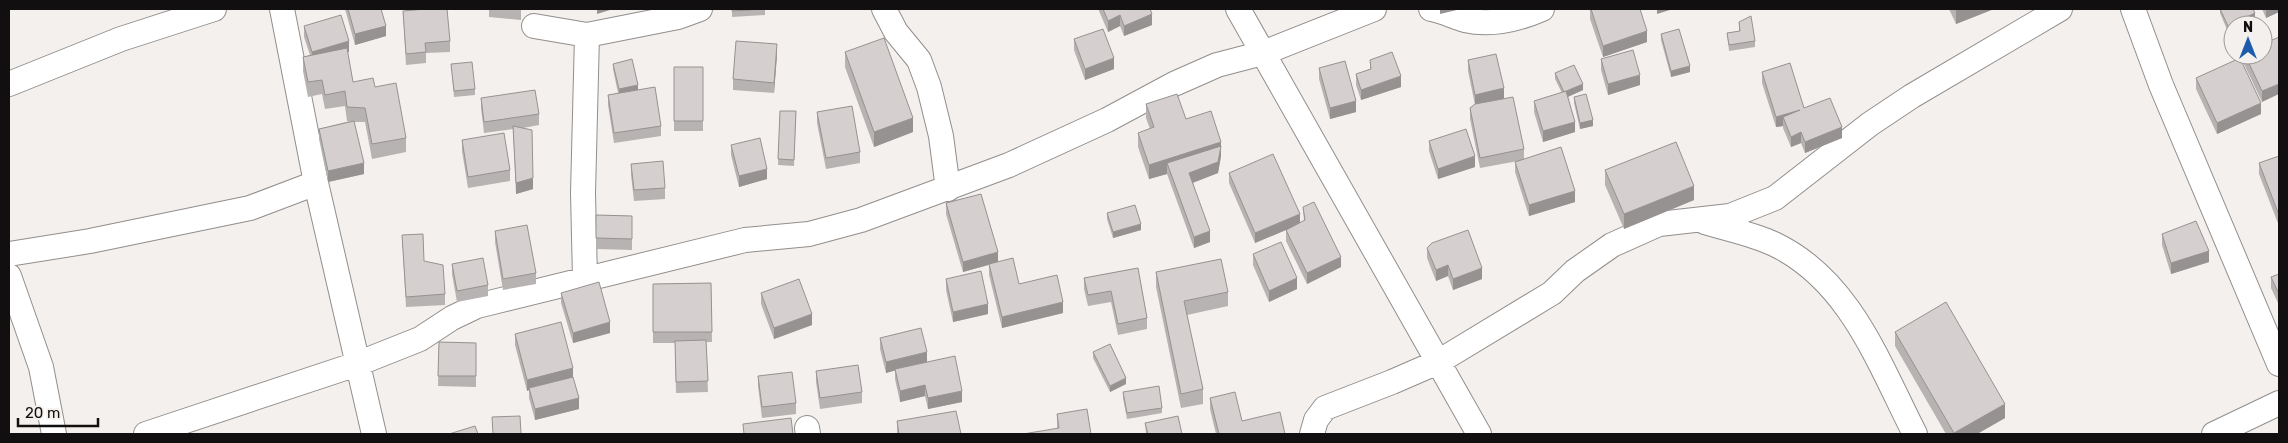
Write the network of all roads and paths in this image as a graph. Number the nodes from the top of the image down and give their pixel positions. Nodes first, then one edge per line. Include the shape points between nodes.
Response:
1 (214, 9) edge
2 (282, 9) edge
3 (700, 9) edge
4 (884, 9) edge
5 (1238, 9) edge
6 (1374, 9) edge
7 (1432, 9) edge
8 (1542, 9) edge
9 (2060, 9) edge
10 (2133, 9) edge
11 (534, 26) dead end
12 (587, 35) junction
13 (1263, 53) junction
14 (9, 84) edge
15 (316, 184) junction
16 (948, 189) junction
17 (1701, 220) junction
18 (9, 254) edge
19 (9, 276) edge
20 (584, 279) junction
21 (1438, 362) junction
22 (358, 364) junction
23 (2279, 364) edge
24 (2279, 403) edge
25 (54, 434) edge
26 (146, 434) edge
27 (374, 434) edge
28 (1312, 434) edge
29 (1479, 434) edge
30 (1915, 434) edge
31 (2214, 434) edge

1 - 14 street via 121,39
2 - 15 street
3 - 12 street via 678,17
4 - 16 street via 896,32 919,60 941,136
5 - 13 street
6 - 13 street
7 - 8 street via 1467,20 1497,22
9 - 17 street via 1912,96 1870,124 1775,198 1730,216
10 - 23 street via 2161,85
11 - 12 street
12 - 20 street
13 - 16 street via 1217,65 1106,120
13 - 21 street
15 - 18 street via 250,208
15 - 22 street
16 - 20 street via 861,220 809,234 745,240
17 - 21 street via 1659,224 1612,245 1575,271 1552,293
17 - 30 street via 1774,244 1811,267 1839,296 1862,331
19 - 25 street via 41,367
20 - 22 street via 477,306 420,339
21 - 28 street via 1325,408 1316,420
21 - 29 street
22 - 26 street
22 - 27 street
24 - 31 street

